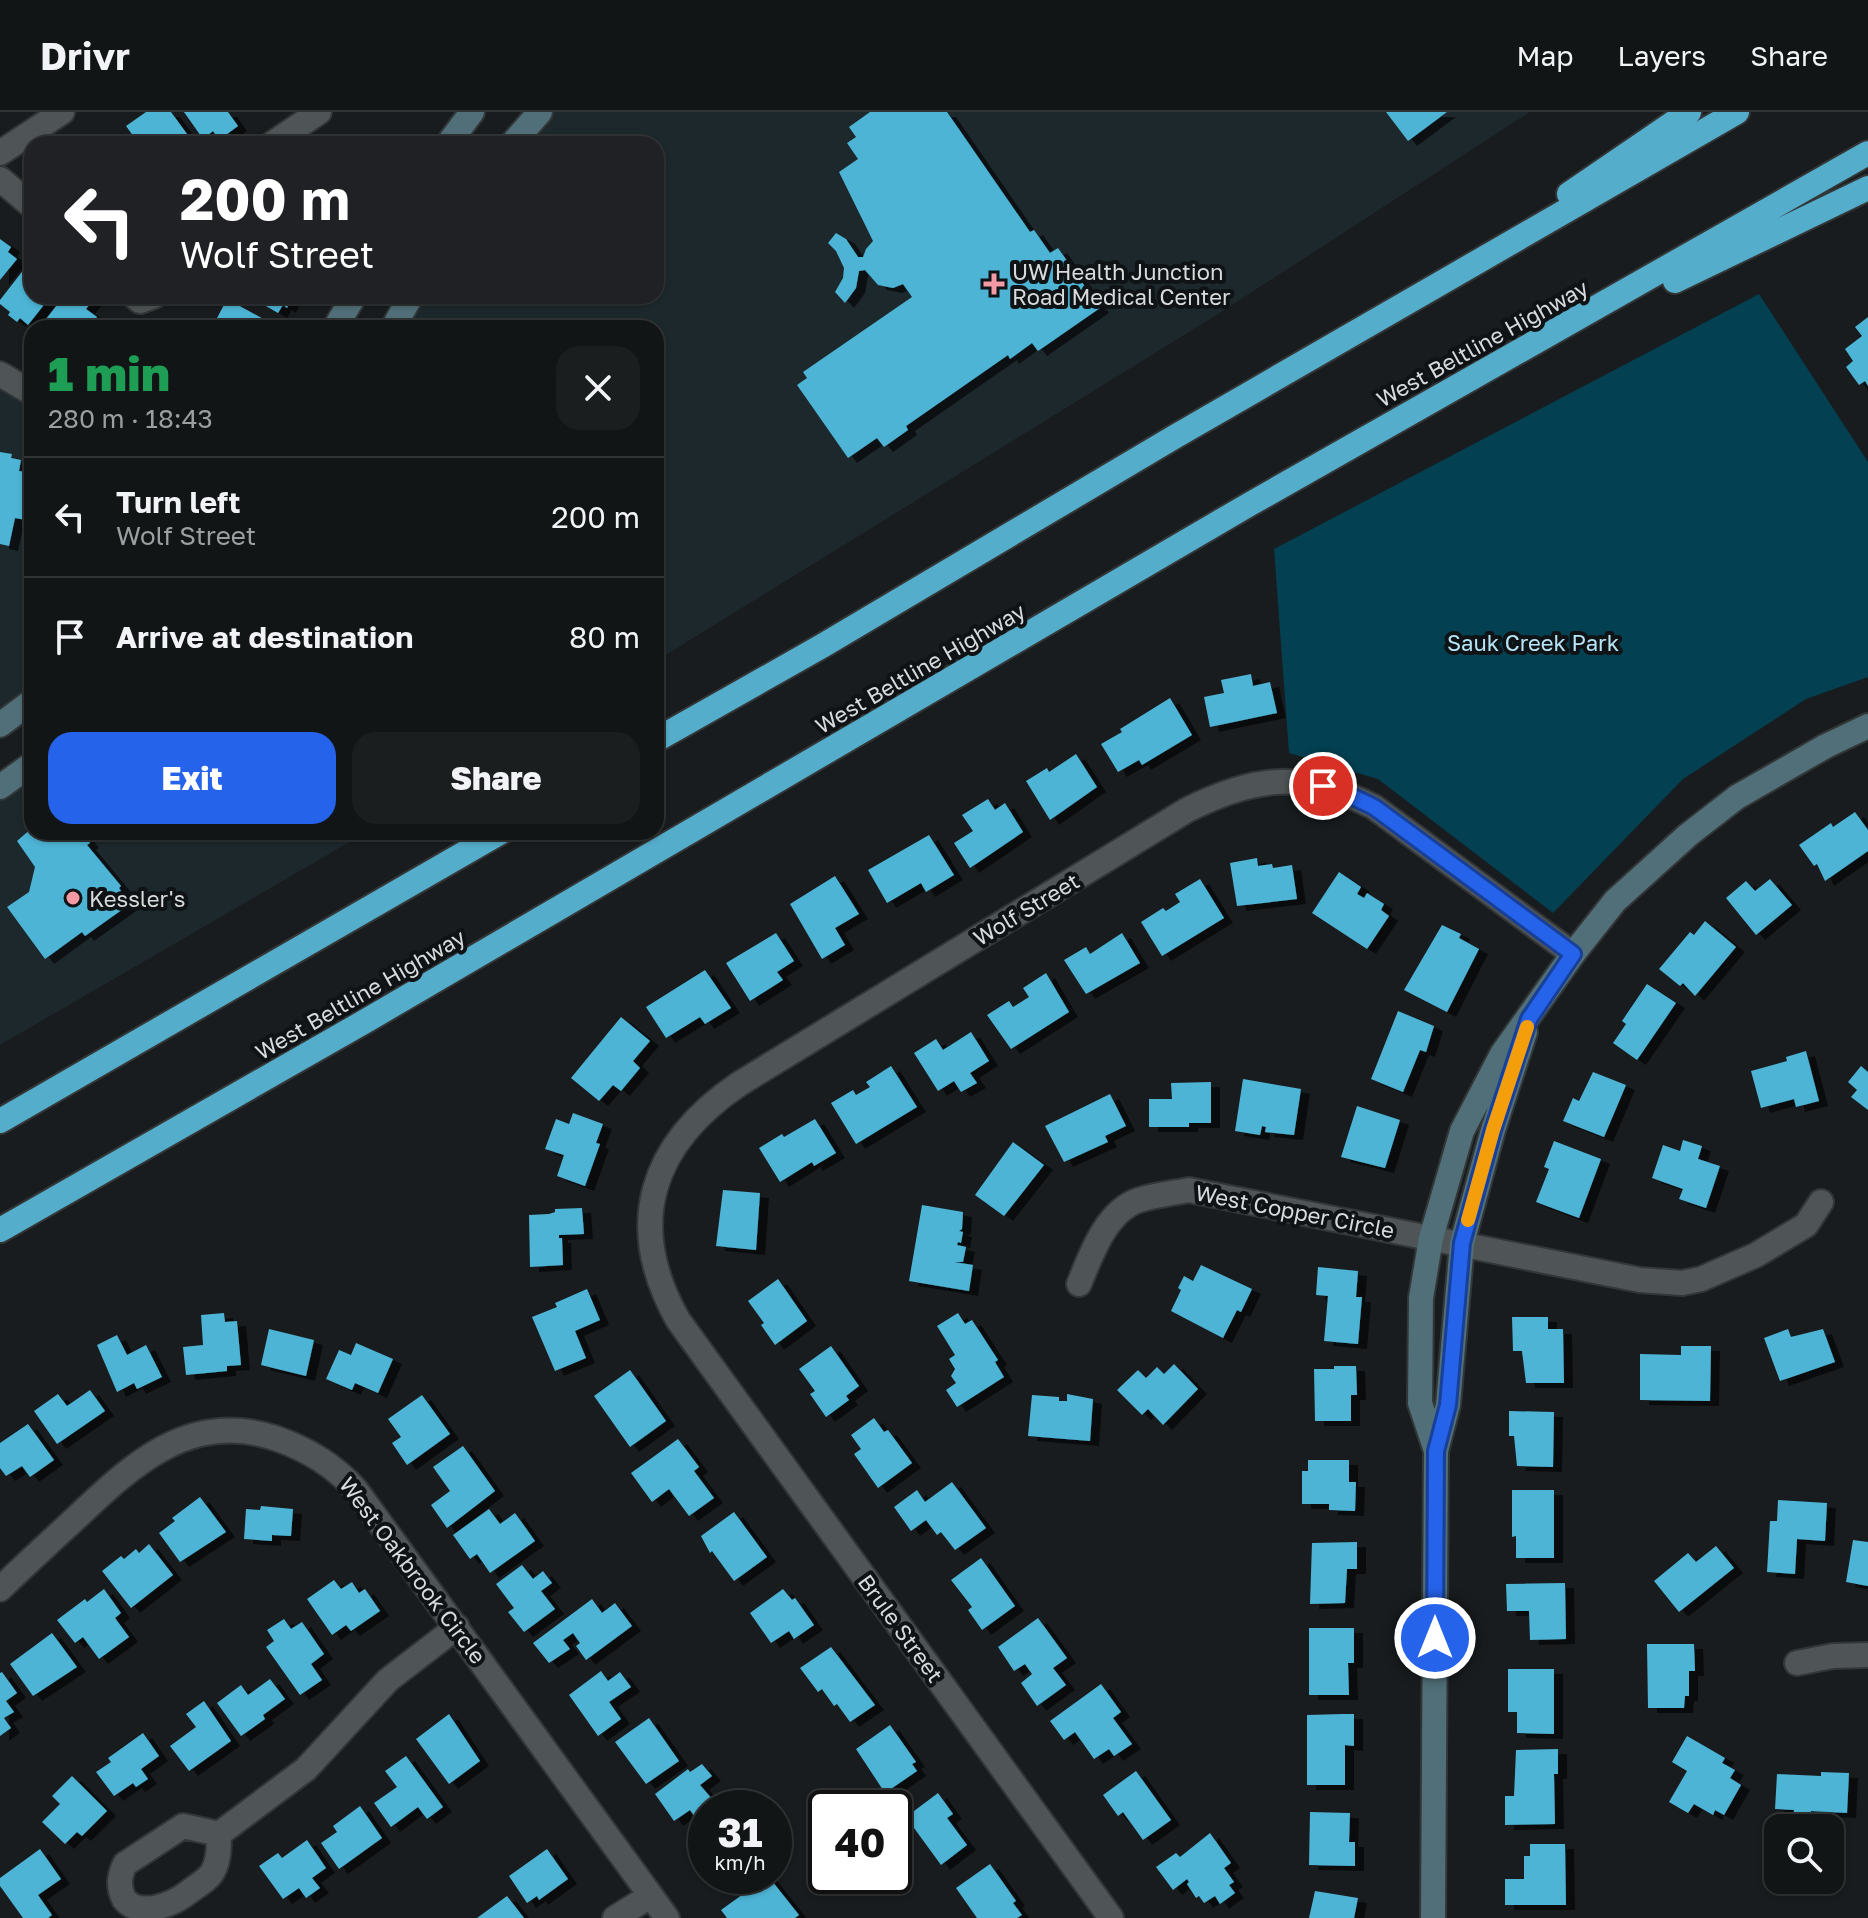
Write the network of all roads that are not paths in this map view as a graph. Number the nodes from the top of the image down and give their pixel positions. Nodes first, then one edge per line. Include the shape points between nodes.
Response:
1 (62, 112) edge
2 (319, 112) edge
3 (472, 112) edge
4 (540, 112) edge
5 (1689, 112) edge
6 (1737, 112) edge
7 (284, 136) edge
8 (454, 136) edge
9 (519, 136) edge
10 (3, 143) edge
11 (1868, 153) edge
12 (0, 179) edge
13 (1868, 188) edge
14 (24, 199) edge
15 (1449, 278) junction
16 (1513, 355) junction
17 (0, 374) edge
18 (24, 388) edge
19 (24, 707) edge
20 (0, 725) edge
21 (1868, 726) edge
22 (664, 735) edge
23 (24, 770) edge
24 (0, 787) edge
25 (487, 840) edge
26 (1573, 954) junction
27 (1529, 1019) junction
28 (0, 1121) edge
29 (1821, 1202) dead end
30 (0, 1230) edge
31 (1431, 1238) junction
32 (1462, 1243) junction
33 (1079, 1284) dead end
34 (691, 1339) joint
35 (1436, 1451) junction
36 (0, 1589) edge
37 (457, 1627) junction
38 (1868, 1655) edge
39 (1797, 1663) dead end
40 (219, 1834) dead end
41 (650, 1896) junction
42 (615, 1918) edge
43 (667, 1918) edge
44 (1111, 1918) edge
45 (1433, 1918) edge

1 - 10 street
2 - 7 street
3 - 8 street
4 - 9 street
5 - 15 highway
6 - 15 highway
11 - 16 highway, West Beltline Highway
12 - 14 street
13 - 16 highway
15 - 22 highway
16 - 30 highway, West Beltline Highway
17 - 18 street
19 - 20 street
21 - 26 street via 1737,797 1615,901
23 - 24 street
25 - 28 highway
26 - 27 street
26 - 34 street, Wolf Street via 1374,807 1345,793 1274,781 1214,797 739,1084 693,1120 657,1178 651,1212 651,1241 665,1297
27 - 31 street via 1502,1054 1462,1131
27 - 32 street
29 - 32 street, West Copper Circle via 1806,1225 1756,1255 1682,1283 1640,1280
31 - 32 street, West Copper Circle
31 - 33 street, West Copper Circle via 1189,1190 1127,1206 1098,1238
31 - 35 street via 1421,1298 1420,1403
32 - 35 street via 1448,1405
34 - 44 street, Brule Street
35 - 45 street
36 - 37 street, West Oakbrook Circle via 142,1460 192,1435 235,1431 290,1443 340,1471
37 - 40 street via 388,1680 306,1769
37 - 41 street, West Oakbrook Circle
38 - 39 street
41 - 42 street
41 - 43 street, West Oakbrook Circle

